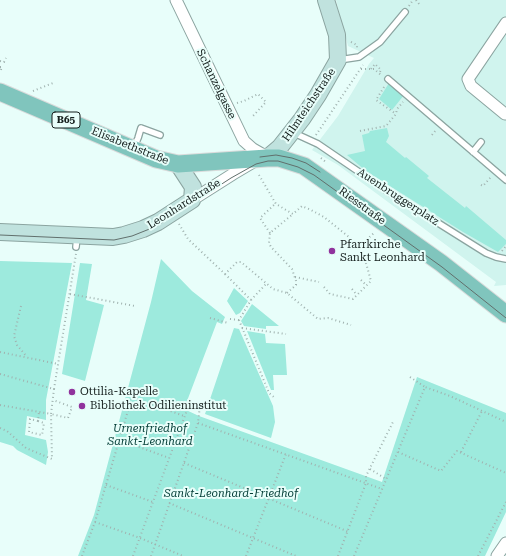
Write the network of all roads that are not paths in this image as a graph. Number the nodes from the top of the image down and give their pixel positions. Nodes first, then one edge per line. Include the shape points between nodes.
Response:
1 (176, 0) edge
2 (326, 0) edge
3 (405, 12) dead end
4 (506, 23) edge
5 (338, 60) junction
6 (388, 80) road end
7 (0, 92) edge
8 (503, 117) edge
9 (292, 132) junction
10 (160, 135) dead end
11 (481, 142) dead end
12 (132, 149) junction
13 (473, 152) junction
14 (267, 158) junction
15 (178, 164) junction
16 (506, 180) edge
17 (192, 200) junction
18 (0, 232) edge
19 (506, 259) edge
20 (506, 314) edge
21 (506, 543) edge
22 (498, 556) edge

1 - 14 street, Schanzelgasse via 244,141
2 - 5 street, Hilmteichstraße via 337,36
3 - 5 lane via 380,42 359,57
4 - 8 street via 468,79 471,86
5 - 9 street, Hilmteichstraße
6 - 13 lane
7 - 12 main road, Elisabethstraße / B65
9 - 14 street, Hilmteichstraße
9 - 19 lane, Auenbruggerplatz via 318,144 486,253
10 - 12 lane via 140,128
11 - 13 lane
12 - 15 main road, Elisabethstraße / B65 via 156,159
13 - 16 lane
14 - 15 main road, Elisabethstraße / B65
14 - 17 street, Leonhardstraße via 246,166
14 - 20 main road, Riesstraße / B65 via 279,158 304,166
15 - 17 street via 193,187
17 - 18 street, Leonhardstraße via 175,218 124,235 76,241
21 - 22 street

